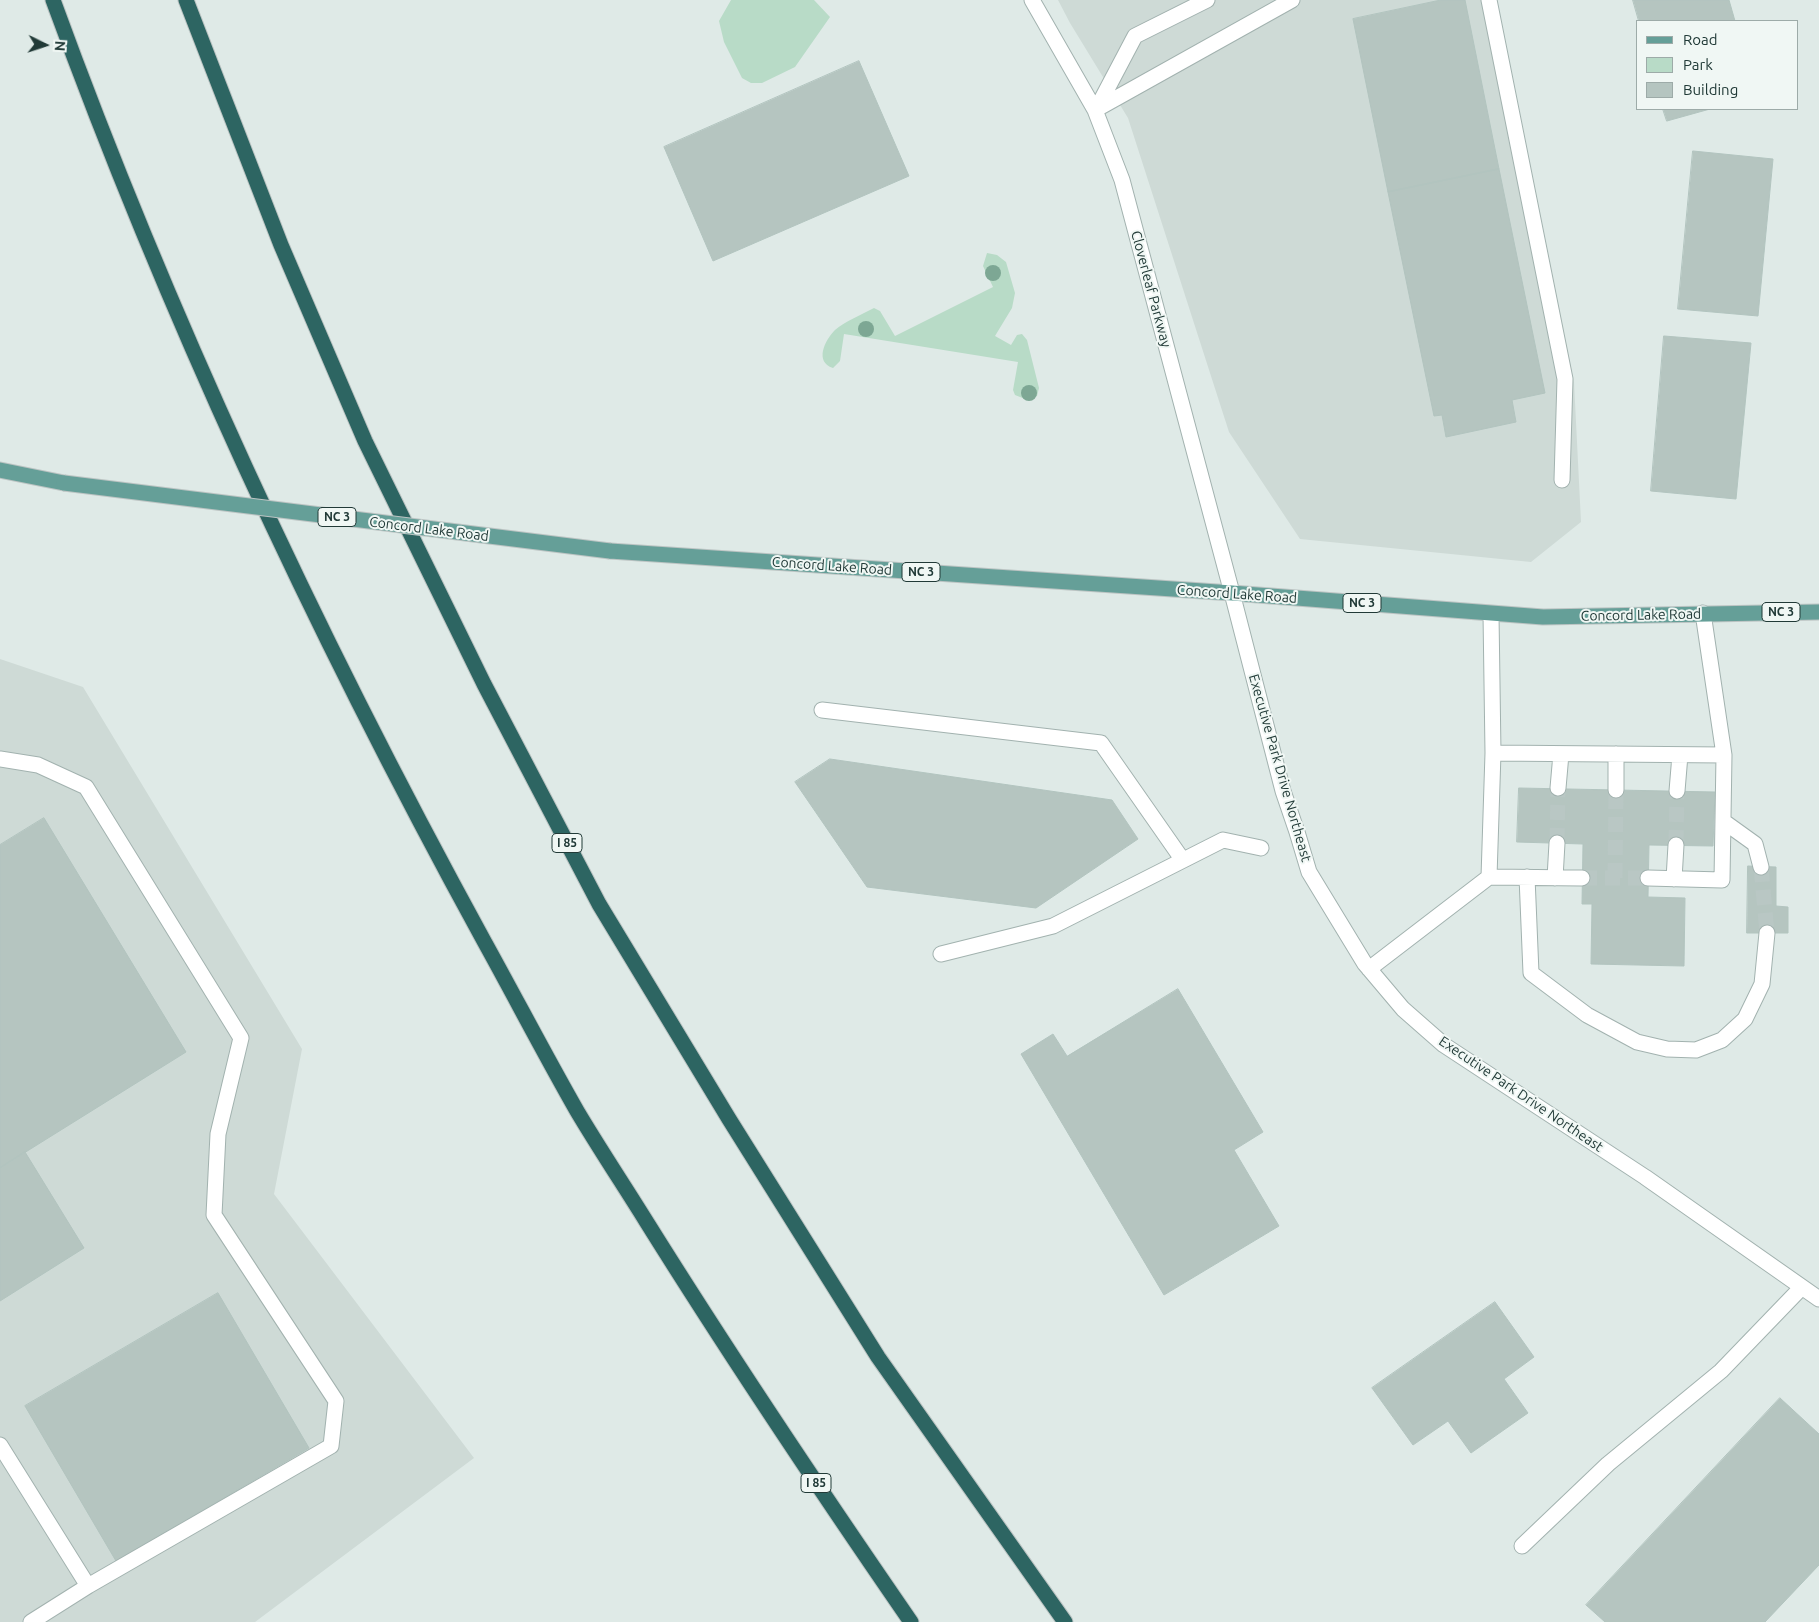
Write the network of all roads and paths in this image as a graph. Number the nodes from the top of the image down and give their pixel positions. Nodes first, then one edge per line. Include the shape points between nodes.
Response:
1 (53, 0) edge
2 (186, 0) edge
3 (1032, 0) edge
4 (1207, 0) edge
5 (1292, 0) edge
6 (1489, 0) edge
7 (1096, 110) junction
8 (0, 470) edge
9 (1562, 480) dead end
10 (1232, 593) junction
11 (1819, 612) edge
12 (1491, 614) junction
13 (1703, 614) junction
14 (822, 710) dead end
15 (1493, 753) junction
16 (1561, 754) junction
17 (1616, 754) junction
18 (1680, 755) junction
19 (1724, 755) junction
20 (0, 758) edge
21 (1558, 788) tunnel mouth
22 (1616, 790) tunnel mouth
23 (1677, 791) tunnel mouth
24 (1723, 821) junction
25 (1557, 843) tunnel mouth
26 (1676, 846) tunnel mouth
27 (1261, 848) dead end
28 (1182, 859) junction
29 (1761, 867) tunnel mouth
30 (1489, 877) junction
31 (1527, 877) junction
32 (1555, 878) junction
33 (1582, 878) tunnel mouth
34 (1648, 878) tunnel mouth
35 (1674, 879) junction
36 (1767, 933) tunnel mouth
37 (941, 954) dead end
38 (1370, 969) junction
39 (1802, 1287) junction
40 (1819, 1299) edge
41 (0, 1445) edge
42 (1522, 1546) dead end
43 (88, 1586) junction
44 (31, 1622) edge
45 (911, 1622) edge
46 (1065, 1622) edge

1 - 45 highway, I 85 via 156,264 226,423 347,683 437,855 577,1112 722,1342
2 - 46 highway, I 85 via 281,245 366,442 484,684 599,904 878,1358
3 - 7 street, Cloverleaf Parkway
4 - 7 street via 1135,36
5 - 7 street
6 - 9 street via 1564,379
7 - 10 street, Cloverleaf Parkway via 1122,180
8 - 10 main road, Concord Lake Road / NC 3, bridge via 64,483 610,551
10 - 12 main road, Concord Lake Road / NC 3
10 - 38 street, Executive Park Drive Northeast via 1283,790 1309,872
11 - 13 main road, Concord Lake Road / NC 3
12 - 13 main road, Concord Lake Road / NC 3 via 1543,617
12 - 15 street
13 - 19 street
14 - 28 street via 1101,743
15 - 16 street
15 - 30 street
16 - 17 street
16 - 21 street
17 - 18 street
17 - 22 street
18 - 19 street
18 - 23 street
19 - 24 street
20 - 43 street via 38,765 86,788 241,1038 218,1134 214,1215 336,1401 331,1446
24 - 29 street via 1755,844
24 - 35 street via 1722,880
25 - 32 street
26 - 35 street
27 - 28 street via 1223,840
28 - 37 street via 1053,926
30 - 31 street
30 - 38 street
31 - 32 street
31 - 36 street via 1531,973 1587,1015 1637,1042 1667,1049 1696,1050 1722,1040 1745,1019 1762,984
32 - 33 street
34 - 35 street
38 - 39 street, Executive Park Drive Northeast via 1403,1009 1444,1045 1645,1177
39 - 40 street, Executive Park Drive Northeast
39 - 42 street via 1721,1371 1608,1464
41 - 43 street
43 - 44 street

